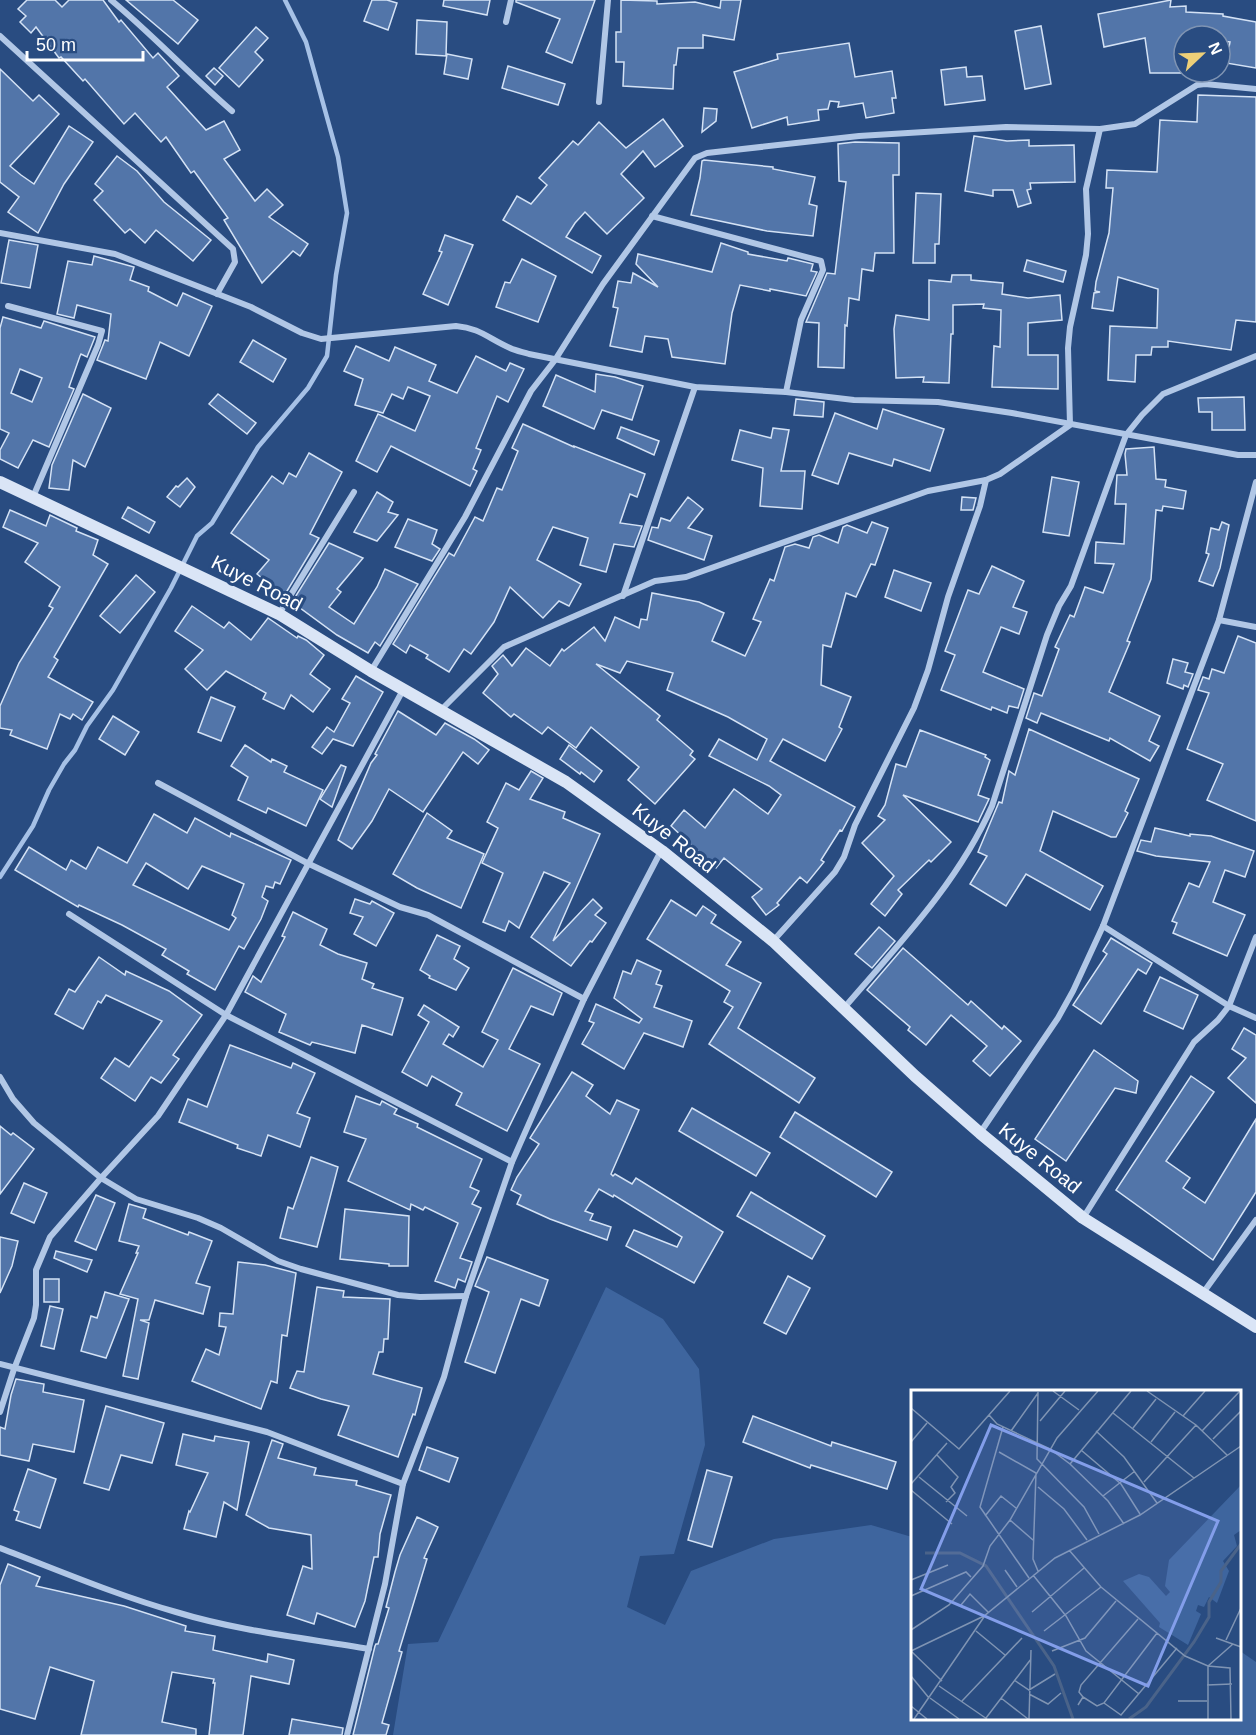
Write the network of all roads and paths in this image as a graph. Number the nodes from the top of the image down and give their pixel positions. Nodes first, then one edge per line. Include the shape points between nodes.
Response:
1 (111, 0) edge
2 (511, 0) edge
3 (608, 0) edge
4 (506, 22) dead end
5 (0, 36) edge
6 (1256, 89) edge
7 (599, 102) dead end
8 (232, 111) dead end
9 (1100, 129) junction
10 (652, 216) junction
11 (0, 233) edge
12 (217, 294) junction
13 (8, 306) dead end
14 (1256, 356) edge
15 (555, 360) junction
16 (695, 387) junction
17 (786, 392) junction
18 (1070, 425) junction
19 (1126, 435) junction
20 (1256, 455) edge
21 (986, 480) junction
22 (1256, 482) edge
23 (1, 483) edge
24 (354, 492) dead end
25 (33, 497) junction
26 (623, 596) junction
27 (279, 614) junction
28 (1219, 621) junction
29 (1256, 627) edge
30 (371, 671) junction
31 (403, 689) junction
32 (441, 710) junction
33 (158, 783) dead end
34 (662, 850) junction
35 (308, 863) junction
36 (69, 914) dead end
37 (1103, 926) junction
38 (1256, 937) edge
39 (773, 941) junction
40 (584, 999) junction
41 (1229, 1006) junction
42 (844, 1008) junction
43 (226, 1015) junction
44 (1256, 1018) edge
45 (0, 1077) edge
46 (980, 1133) junction
47 (512, 1162) junction
48 (101, 1178) junction
49 (1083, 1218) junction
50 (1256, 1220) edge
51 (1203, 1293) junction
52 (466, 1296) junction
53 (1256, 1327) edge
54 (0, 1364) edge
55 (14, 1368) junction
56 (0, 1412) edge
57 (403, 1484) junction
58 (0, 1548) edge
59 (369, 1649) junction
60 (347, 1735) edge

1 - 8 street
2 - 4 street
3 - 7 street
5 - 12 street via 233,249 235,262
6 - 9 street via 1197,86 1135,124
9 - 10 street via 1006,127 859,136 707,153 695,158
9 - 18 street via 1086,189 1086,255 1070,327
10 - 15 street
10 - 17 street via 821,261 823,270 801,320
11 - 12 street via 115,254
12 - 15 street via 321,339 469,327 510,348
13 - 25 street via 102,331
14 - 19 street via 1163,394
15 - 16 street
15 - 30 street via 531,391 465,517
16 - 17 street
16 - 26 street
17 - 18 street via 854,400 938,402
18 - 19 street
18 - 21 street
19 - 20 street
19 - 42 street via 1071,586 1047,635 996,796 981,831 920,921
21 - 26 street via 928,490 686,577 655,581
21 - 39 street via 914,708 835,872
22 - 28 street
23 - 25 street, Kuye Road
24 - 27 street
25 - 27 street, Kuye Road
26 - 32 street via 504,647
27 - 30 street, Kuye Road
28 - 29 street
28 - 37 street
30 - 31 street, Kuye Road
31 - 32 street, Kuye Road
31 - 35 street
32 - 34 street, Kuye Road via 566,782
33 - 35 street
34 - 39 street, Kuye Road
34 - 40 street
35 - 40 street via 400,907 428,915
35 - 43 street
36 - 43 street
37 - 41 street
37 - 46 street via 1059,1018
38 - 41 street
39 - 42 street, Kuye Road
40 - 47 street
41 - 44 street
41 - 49 street via 1194,1042
42 - 46 street, Kuye Road
43 - 47 street
43 - 48 street via 158,1116
45 - 48 street via 34,1123
46 - 49 street, Kuye Road
47 - 52 street
48 - 52 street via 136,1199 198,1218 278,1261 302,1269 398,1294
48 - 55 street via 51,1237 36,1270 34,1318
49 - 51 street, Kuye Road
50 - 51 street
51 - 53 street, Kuye Road
52 - 57 street via 444,1377
54 - 55 street
55 - 56 street
55 - 57 street via 250,1427
57 - 59 street
58 - 59 street via 134,1599 219,1624
59 - 60 street

